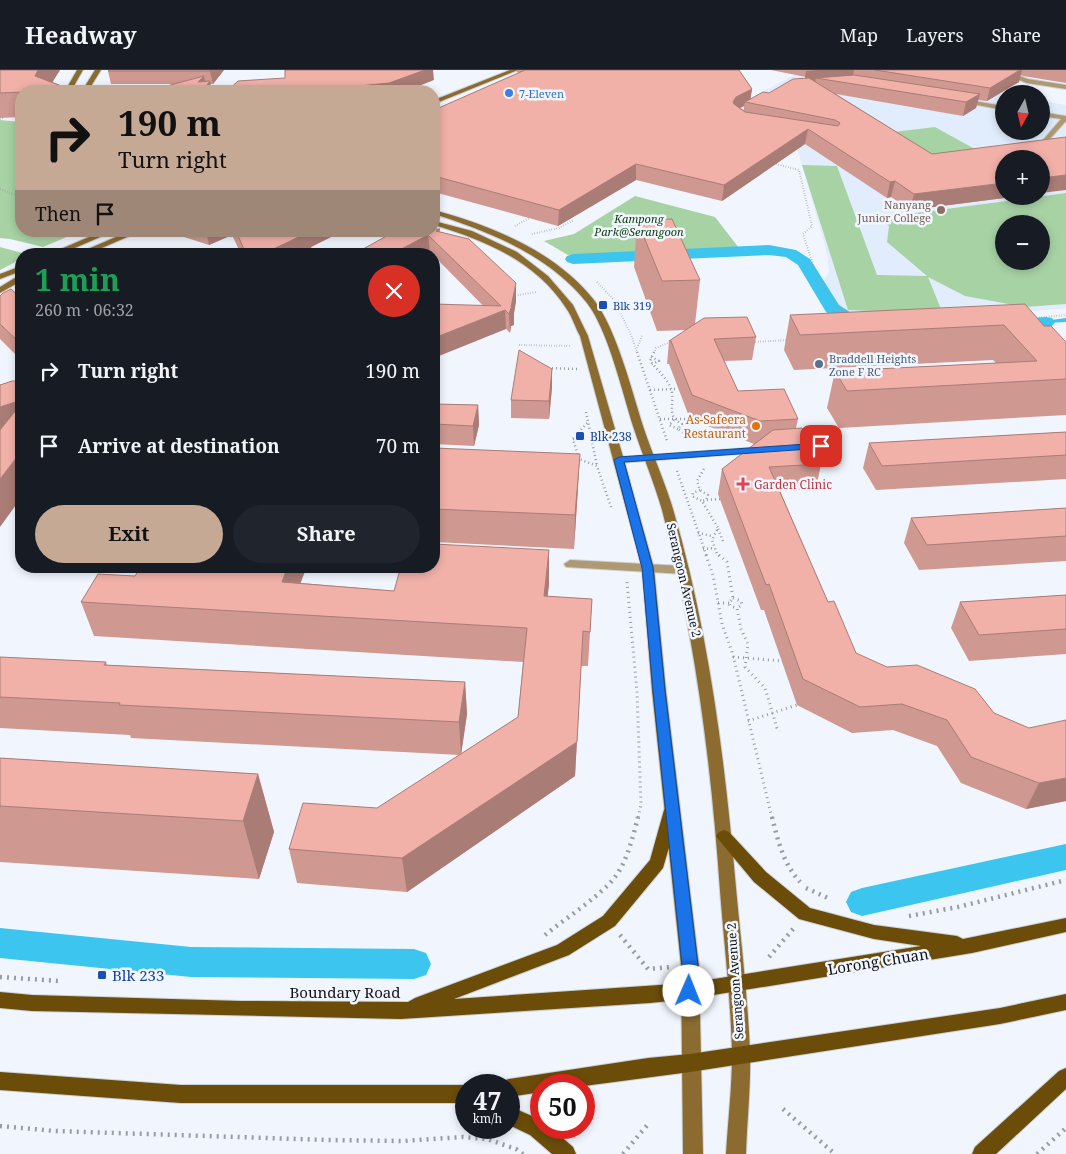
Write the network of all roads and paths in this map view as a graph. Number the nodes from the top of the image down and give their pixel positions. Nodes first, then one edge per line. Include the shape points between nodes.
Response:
1 (80, 70) edge
2 (98, 70) edge
3 (516, 70) edge
4 (1004, 71) edge
5 (71, 85) edge
6 (89, 85) edge
7 (1066, 87) edge
8 (440, 100) edge
9 (957, 100) edge
10 (995, 106) edge
11 (1050, 115) edge
12 (1066, 118) edge
13 (1028, 150) edge
14 (776, 164) edge
15 (0, 189) edge
16 (15, 195) edge
17 (440, 214) edge
18 (529, 218) edge
19 (574, 220) edge
20 (440, 225) edge
21 (512, 228) dead end
22 (526, 235) dead end
23 (95, 237) edge
24 (122, 237) edge
25 (68, 248) edge
26 (95, 248) edge
27 (15, 271) edge
28 (0, 277) edge
29 (15, 281) edge
30 (0, 290) edge
31 (542, 290) dead end
32 (510, 297) edge
33 (1066, 315) edge
34 (853, 317) edge
35 (1028, 318) edge
36 (642, 336) dead end
37 (570, 338) dead end
38 (790, 340) dead end
39 (668, 343) edge
40 (745, 343) edge
41 (519, 345) dead end
42 (572, 346) junction
43 (636, 349) dead end
44 (573, 352) dead end
45 (651, 357) junction
46 (658, 363) junction
47 (576, 364) dead end
48 (652, 364) junction
49 (664, 364) dead end
50 (542, 368) edge
51 (578, 370) junction
52 (579, 376) dead end
53 (671, 389) junction
54 (677, 389) dead end
55 (650, 390) dead end
56 (585, 405) dead end
57 (690, 418) edge
58 (673, 419) junction
59 (660, 420) dead end
60 (587, 422) junction
61 (678, 429) junction
62 (590, 438) junction
63 (573, 439) junction
64 (696, 443) dead end
65 (821, 446) dead end
66 (648, 457) junction
67 (619, 460) junction
68 (597, 466) junction
69 (704, 469) dead end
70 (700, 490) junction
71 (704, 500) junction
72 (720, 500) dead end
73 (612, 512) dead end
74 (718, 528) junction
75 (698, 533) dead end
76 (713, 536) junction
77 (723, 541) dead end
78 (715, 548) junction
79 (703, 549) dead end
80 (570, 564) dead end
81 (626, 568) junction
82 (648, 568) junction
83 (683, 570) junction
84 (732, 598) junction
85 (718, 603) dead end
86 (729, 604) junction
87 (737, 608) junction
88 (733, 657) dead end
89 (745, 658) junction
90 (782, 661) dead end
91 (797, 705) dead end
92 (774, 713) junction
93 (748, 721) dead end
94 (780, 731) dead end
95 (672, 810) junction
96 (724, 836) junction
97 (1066, 880) edge
98 (820, 894) dead end
99 (835, 901) dead end
100 (905, 917) dead end
101 (1066, 925) edge
102 (540, 939) dead end
103 (972, 945) junction
104 (0, 977) edge
105 (63, 982) dead end
106 (735, 984) junction
107 (689, 991) junction
108 (0, 1000) edge
109 (1066, 1002) edge
110 (401, 1011) junction
111 (741, 1054) junction
112 (690, 1063) junction
113 (1066, 1077) edge
114 (0, 1081) edge
115 (520, 1086) edge
116 (455, 1095) edge
117 (783, 1109) dead end
118 (520, 1120) edge
119 (649, 1123) dead end
120 (0, 1126) edge
121 (1066, 1128) edge
122 (523, 1154) edge
123 (566, 1154) edge
124 (623, 1154) edge
125 (693, 1154) edge
126 (736, 1154) edge
127 (835, 1154) edge
128 (982, 1154) edge
129 (1037, 1154) edge

1 - 5 main road
2 - 6 main road
3 - 8 main road
4 - 7 lane via 1020,80
9 - 10 lane
11 - 12 lane
12 - 13 lane via 1038,149
14 - 34 path via 799,170 812,226 803,234 820,284 833,304
15 - 16 path
17 - 66 main road, Serangoon Avenue 2 via 478,226 528,250 560,272 588,298 605,325
18 - 21 path
19 - 22 path via 559,228
20 - 67 main road via 469,233 514,254 545,278 570,307 584,336
23 - 25 main road
24 - 26 main road
27 - 28 main road
29 - 30 main road
31 - 32 path
33 - 35 path
36 - 43 path
37 - 42 path
38 - 40 path
39 - 45 path via 656,348
41 - 42 path
42 - 44 path
45 - 46 path via 658,359
45 - 48 path
46 - 48 path
46 - 49 path
47 - 51 path
48 - 53 path
50 - 51 path
51 - 52 path
53 - 54 path
53 - 55 path
53 - 58 path
56 - 60 path
57 - 58 path
58 - 59 path
58 - 61 path via 682,424
58 - 61 path via 669,425
60 - 62 path
60 - 63 path
61 - 64 path
62 - 63 path
62 - 68 path
63 - 68 path via 579,459
65 - 66 lane
66 - 67 lane
66 - 83 main road, Serangoon Avenue 2 via 667,508
67 - 82 main road
68 - 73 path
69 - 70 path via 697,481
70 - 71 path via 708,495
70 - 71 path via 692,496
71 - 72 path
71 - 74 path
74 - 76 path
74 - 77 path
75 - 76 path
76 - 78 path
78 - 79 path
78 - 84 path via 718,556 726,562
80 - 81 lane
81 - 82 lane
81 - 102 path via 637,692 641,805 632,842 609,884
82 - 83 lane
82 - 95 main road
83 - 96 main road, Serangoon Avenue 2 via 704,679
84 - 86 path
84 - 87 path via 742,603
85 - 86 path
86 - 87 path
87 - 89 path via 748,644
88 - 89 path
89 - 90 path
89 - 92 path via 746,671 765,688
91 - 92 path
92 - 93 path
92 - 94 path
95 - 107 main road via 689,956
95 - 110 main road via 657,863 609,922 563,950
96 - 103 main road via 760,876 805,914 874,932
96 - 106 main road, Serangoon Avenue 2
97 - 100 path
98 - 99 path
101 - 103 main road, Lorong Chuan
103 - 106 main road, Lorong Chuan
104 - 105 path
106 - 107 main road, Lorong Chuan
106 - 111 main road, Serangoon Avenue 2
107 - 110 main road, Boundary Road
107 - 112 main road
108 - 110 main road, Boundary Road
109 - 111 main road via 1000,1016
111 - 112 main road
111 - 126 main road
112 - 115 main road
112 - 125 main road
113 - 128 main road
114 - 116 main road via 181,1094
117 - 127 path
118 - 123 main road via 538,1128
119 - 124 path
120 - 122 path via 55,1131 328,1140 487,1139
121 - 129 path

